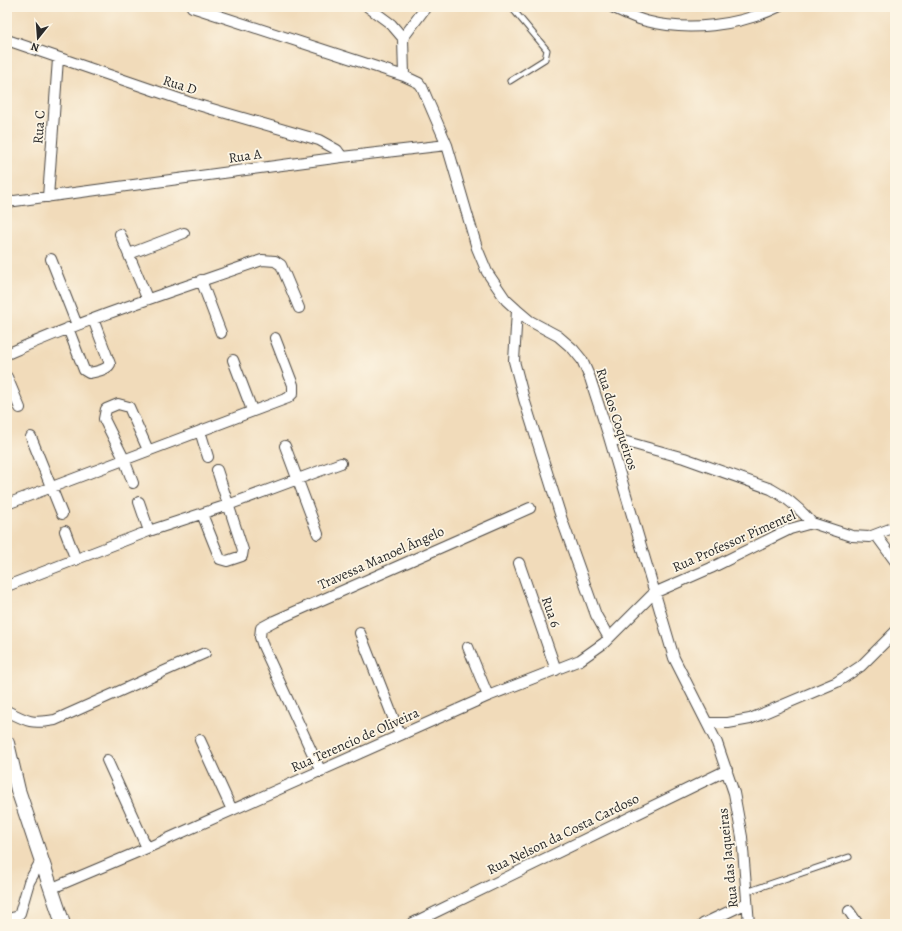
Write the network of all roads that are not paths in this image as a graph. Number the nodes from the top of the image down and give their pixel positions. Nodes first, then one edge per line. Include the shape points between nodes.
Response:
1 (192, 7) edge
2 (368, 7) edge
3 (426, 7) edge
4 (511, 7) edge
5 (612, 7) edge
6 (778, 7) edge
7 (403, 38) junction
8 (7, 40) edge
9 (58, 59) junction
10 (404, 76) junction
11 (510, 81) dead end
12 (447, 145) junction
13 (342, 157) junction
14 (48, 197) junction
15 (7, 202) edge
16 (184, 233) dead end
17 (120, 234) dead end
18 (129, 254) junction
19 (51, 259) dead end
20 (201, 280) junction
21 (147, 298) junction
22 (298, 308) dead end
23 (517, 310) junction
24 (93, 319) junction
25 (72, 326) junction
26 (221, 333) dead end
27 (275, 338) dead end
28 (7, 354) edge
29 (233, 360) dead end
30 (7, 377) edge
31 (20, 408) dead end
32 (252, 410) junction
33 (200, 431) junction
34 (31, 437) dead end
35 (610, 437) junction
36 (285, 446) dead end
37 (148, 450) junction
38 (208, 457) dead end
39 (124, 459) junction
40 (341, 463) dead end
41 (217, 470) dead end
42 (298, 479) junction
43 (133, 484) dead end
44 (50, 488) junction
45 (140, 502) dead end
46 (7, 504) edge
47 (228, 505) junction
48 (530, 508) dead end
49 (62, 514) dead end
50 (202, 514) junction
51 (812, 523) junction
52 (895, 527) edge
53 (65, 531) dead end
54 (149, 531) junction
55 (318, 534) dead end
56 (876, 535) junction
57 (76, 560) junction
58 (895, 562) edge
59 (519, 563) dead end
60 (7, 586) edge
61 (654, 593) junction
62 (360, 632) dead end
63 (895, 632) edge
64 (609, 638) junction
65 (468, 647) dead end
66 (205, 654) dead end
67 (556, 670) junction
68 (488, 696) junction
69 (7, 711) edge
70 (707, 723) junction
71 (400, 735) junction
72 (200, 740) dead end
73 (7, 743) edge
74 (107, 760) dead end
75 (9, 765) edge
76 (727, 770) junction
77 (321, 772) junction
78 (232, 810) junction
79 (147, 848) junction
80 (849, 857) dead end
81 (42, 859) junction
82 (50, 889) junction
83 (746, 892) junction
84 (747, 903) junction
85 (849, 911) dead end
86 (7, 919) edge
87 (63, 924) edge
88 (411, 924) edge
89 (703, 924) edge
90 (749, 924) edge
91 (858, 924) edge

1 - 10 street, Rua dos Coqueiros
2 - 7 street via 392,24
3 - 7 street
4 - 11 lane via 546,50 547,55 546,59
5 - 6 street via 646,21 682,25 731,23
7 - 10 street
8 - 9 street, Rua D
9 - 13 street, Rua D via 188,102 312,138 328,144
9 - 14 street, Rua C
10 - 12 street, Rua dos Coqueiros via 422,87
12 - 13 street, Rua A
12 - 23 street, Rua dos Coqueiros via 477,248 487,272
13 - 14 street, Rua A
14 - 15 street, Rua A
16 - 18 street
17 - 18 street
18 - 21 street
19 - 25 street
20 - 21 street
20 - 22 street via 262,260 275,261 281,266
20 - 26 street
21 - 24 street
23 - 35 street, Rua dos Coqueiros via 530,321 558,336 582,360
23 - 64 street via 514,361 521,387 560,514 596,615
24 - 25 street
24 - 25 street via 110,364 93,372 84,370
25 - 28 street
27 - 32 street via 294,391 288,398
29 - 32 street
30 - 31 street
32 - 33 street
33 - 37 street
33 - 38 street
34 - 44 street
35 - 51 street via 684,458 771,489 797,506
35 - 61 street, Rua dos Coqueiros
36 - 42 street
37 - 39 street
37 - 39 street via 129,406 118,404 108,408 104,413 104,419
39 - 43 street
39 - 44 street
40 - 42 street
41 - 47 street
42 - 47 street
42 - 55 street
44 - 46 street
44 - 49 street
45 - 54 street
47 - 50 street
47 - 50 street via 243,550 241,557 227,561 220,558
48 - 77 street, Travessa Manoel Ângelo via 263,626 260,637 263,646
50 - 54 street
51 - 56 street, Rua Professor Pimentel via 852,536
51 - 61 street, Rua Professor Pimentel via 790,529
52 - 56 street, Rua Professor Pimentel
53 - 57 street
54 - 57 street
56 - 58 street
57 - 60 street
59 - 67 street, Rua 6
61 - 64 street, Rua Terencio de Oliveira
61 - 70 street, Rua dos Coqueiros via 674,658
62 - 71 street
63 - 70 street via 861,666 837,682 750,719
64 - 67 street, Rua Terencio de Oliveira via 590,654
65 - 68 street
66 - 69 street via 56,720 36,723
67 - 68 street, Rua Terencio de Oliveira
68 - 71 street, Rua Terencio de Oliveira
70 - 76 street, Rua das Jaqueiras
71 - 77 street, Rua Terencio de Oliveira
72 - 78 street
73 - 75 street
74 - 79 street
75 - 81 street
76 - 83 street, Rua das Jaqueiras via 740,819
76 - 88 street, Rua Nelson da Costa Cardoso
77 - 78 street, Rua Terencio de Oliveira
78 - 79 street, Rua Terencio de Oliveira
79 - 82 street, Rua Terencio de Oliveira
80 - 83 lane
81 - 82 street
81 - 86 street via 29,882 20,913 17,917
82 - 87 street
83 - 84 street, Rua das Jaqueiras
84 - 89 street
84 - 90 street, Rua das Jaqueiras
85 - 91 street

